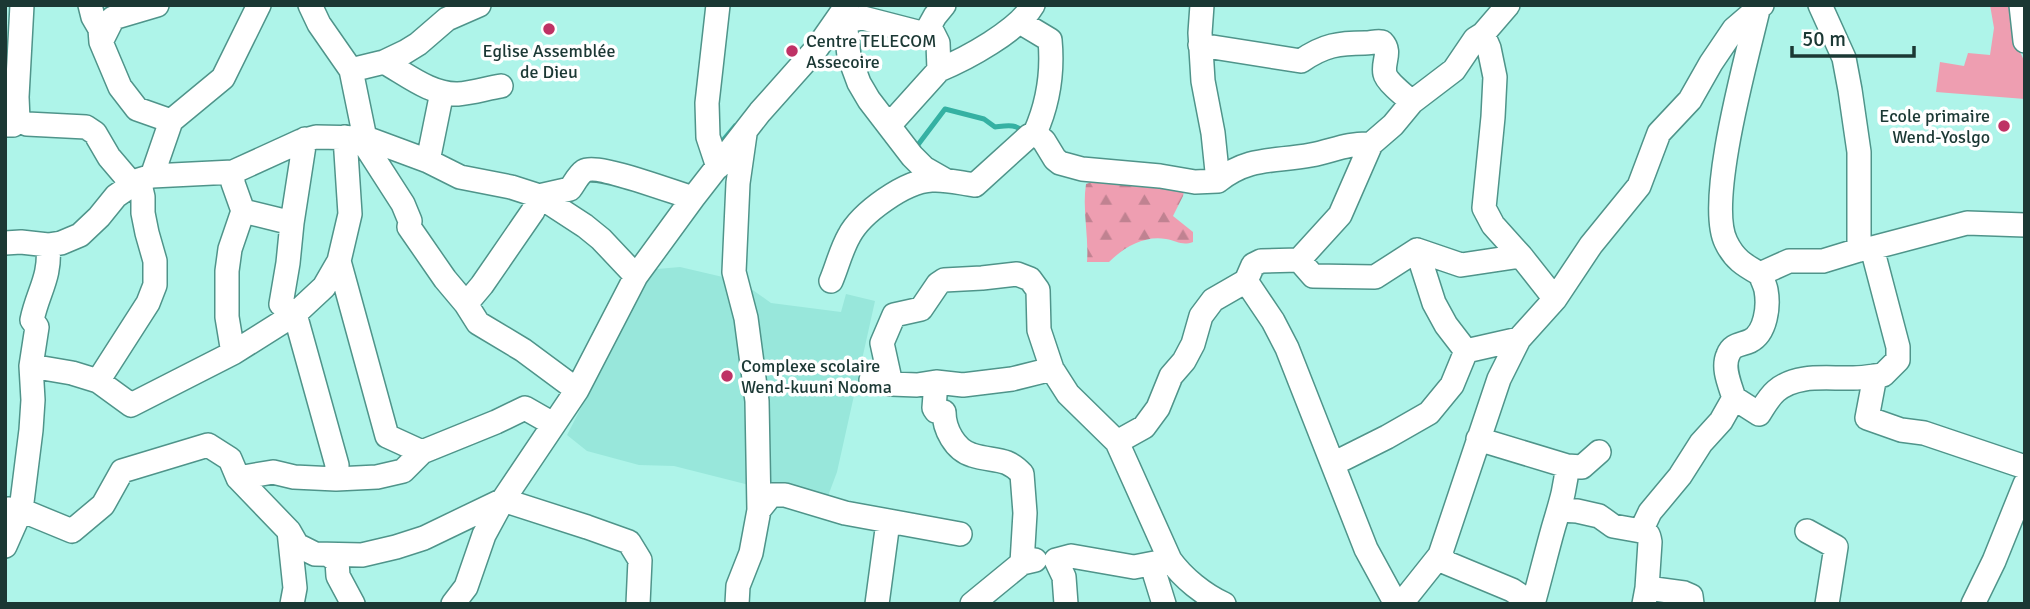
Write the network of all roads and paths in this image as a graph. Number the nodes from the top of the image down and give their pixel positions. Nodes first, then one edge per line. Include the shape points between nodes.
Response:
1 (22, 5) edge
2 (90, 5) edge
3 (157, 5) edge
4 (259, 5) edge
5 (310, 5) edge
6 (479, 5) edge
7 (718, 5) edge
8 (944, 5) edge
9 (1202, 5) edge
10 (1508, 5) edge
11 (1820, 5) edge
12 (2021, 5) edge
13 (1760, 7) edge
14 (1026, 14) edge
15 (843, 15) edge
16 (925, 34) junction
17 (1483, 34) junction
18 (2025, 41) edge
19 (101, 42) junction
20 (1200, 45) junction
21 (384, 62) junction
22 (351, 70) junction
23 (939, 70) junction
24 (502, 86) dead end
25 (442, 92) junction
26 (1412, 103) junction
27 (882, 117) junction
28 (171, 121) junction
29 (12, 123) edge
30 (746, 130) junction
31 (1035, 133) junction
32 (356, 137) junction
33 (305, 139) junction
34 (1371, 144) junction
35 (428, 161) junction
36 (718, 167) junction
37 (233, 172) junction
38 (141, 180) junction
39 (946, 180) junction
40 (1218, 181) junction
41 (539, 196) junction
42 (693, 198) junction
43 (243, 211) junction
44 (292, 223) junction
45 (2025, 225) edge
46 (5, 243) edge
47 (48, 245) junction
48 (1865, 249) junction
49 (1417, 250) junction
50 (1521, 256) junction
51 (1298, 260) junction
52 (339, 261) junction
53 (1760, 274) junction
54 (636, 276) junction
55 (831, 281) dead end
56 (1246, 281) junction
57 (1555, 299) junction
58 (466, 304) junction
59 (295, 314) junction
60 (1519, 339) junction
61 (1466, 351) junction
62 (233, 353) junction
63 (31, 366) junction
64 (1052, 369) junction
65 (1875, 376) junction
66 (98, 381) junction
67 (936, 382) junction
68 (577, 390) junction
69 (1734, 398) junction
70 (553, 424) junction
71 (1478, 439) junction
72 (1117, 442) junction
73 (422, 452) junction
74 (1599, 453) dead end
75 (1333, 464) junction
76 (1567, 466) junction
77 (2025, 467) edge
78 (239, 478) junction
79 (336, 479) junction
80 (2025, 484) edge
81 (503, 500) junction
82 (13, 510) edge
83 (759, 510) junction
84 (1560, 510) junction
85 (888, 522) junction
86 (289, 531) junction
87 (1641, 531) junction
88 (1807, 531) dead end
89 (960, 534) dead end
90 (5, 545) edge
91 (1440, 555) junction
92 (330, 556) junction
93 (1056, 561) junction
94 (1164, 561) junction
95 (1023, 563) junction
96 (1646, 596) edge
97 (292, 604) edge
98 (353, 604) edge
99 (453, 604) edge
100 (638, 604) edge
101 (737, 604) edge
102 (877, 604) edge
103 (972, 604) edge
104 (1066, 604) edge
105 (1164, 604) edge
106 (1224, 604) edge
107 (1398, 604) edge
108 (1533, 604) edge
109 (1692, 604) edge
110 (1827, 604) edge
111 (1973, 604) edge

1 - 29 street
2 - 19 street
3 - 19 street via 113,18
4 - 28 street via 223,78
5 - 22 street
6 - 21 street via 447,19 418,44
7 - 36 street via 707,103 708,137
8 - 16 street
9 - 20 street
10 - 17 street
11 - 48 street via 1844,58 1850,90
12 - 18 street
13 - 53 street via 1724,159 1720,214 1732,253 1742,265
13 - 57 street via 1734,29 1690,100 1659,133 1639,186
14 - 23 street via 963,60
14 - 31 street via 1050,40 1051,71 1044,113
15 - 16 street
15 - 27 street via 849,56 859,83
15 - 30 street
16 - 23 street via 933,33 938,43
17 - 26 street via 1454,70
17 - 50 street via 1495,77 1484,208
19 - 28 street via 120,87 137,109
20 - 26 street via 1301,61 1328,47 1382,42 1387,51 1385,74
20 - 40 street
21 - 22 street
21 - 25 street
22 - 32 street
23 - 27 street via 894,120
24 - 25 street via 458,94
25 - 35 street
26 - 34 street
27 - 39 street via 924,168
28 - 38 street
29 - 38 street via 86,127 109,157
30 - 36 street
30 - 83 street via 738,183 734,272 746,318 757,401
31 - 39 street via 975,185
31 - 40 street via 1060,163 1082,169
32 - 33 street
32 - 35 street
32 - 52 street via 349,214
32 - 58 street via 403,204 409,227
33 - 37 street
33 - 44 street
34 - 40 street via 1260,161 1233,169
34 - 51 street via 1340,215
35 - 41 street via 460,177
36 - 42 street
37 - 38 street
37 - 43 street
38 - 47 street via 108,203 80,235
38 - 66 street via 155,285
39 - 55 street via 914,183 870,210 849,236
41 - 42 street via 570,189 583,172 592,169
41 - 54 street via 601,239
41 - 58 street
42 - 54 street
43 - 44 street
43 - 62 street via 227,271
44 - 59 street via 281,304
45 - 48 street via 1967,223
46 - 47 street
47 - 63 street via 47,275 32,320 37,334
48 - 53 street via 1823,261 1789,261
48 - 65 street via 1898,347 1898,360 1883,375
49 - 50 street via 1461,265
49 - 51 street via 1375,277 1313,276
49 - 61 street via 1434,303
50 - 57 street
51 - 56 street via 1261,261 1253,265
52 - 59 street via 324,287
52 - 73 street via 387,436
53 - 69 street via 1766,290 1763,327 1753,340 1733,347 1728,355 1726,370
54 - 68 street
56 - 72 street via 1213,300 1200,316 1194,344 1171,376 1158,408 1144,427
56 - 75 street via 1287,348
57 - 60 street
58 - 68 street via 478,323
59 - 62 street
59 - 79 street via 337,465
60 - 61 street
60 - 71 street
61 - 75 street via 1452,385 1429,413
62 - 66 street via 131,405
63 - 66 street
63 - 82 street via 31,429
64 - 67 street via 963,385
64 - 67 street via 1039,330 1038,290 1030,279 1017,274 944,280 921,309 894,315 883,343 881,382
64 - 72 street via 1068,394
65 - 69 street via 1793,381 1776,391 1759,414
65 - 77 street via 1867,418
67 - 95 street via 934,408 944,412 944,426 962,450 1013,464 1022,474
68 - 70 street
69 - 87 street via 1681,476 1650,512
70 - 73 street via 525,408
70 - 81 street
71 - 76 street
71 - 91 street
72 - 94 street
73 - 79 street via 404,471
74 - 76 street via 1582,467
75 - 107 street via 1366,549
76 - 84 street
78 - 79 street via 273,472
78 - 82 street via 230,459 208,445 122,471 103,505 72,531
78 - 86 street
80 - 111 street
81 - 92 street via 424,538 362,555
81 - 99 street via 484,535 466,587
81 - 100 street via 629,542 640,560
82 - 90 street
83 - 85 street via 775,494
83 - 101 street
84 - 87 street via 1577,510 1613,526
84 - 108 street
85 - 89 street
85 - 102 street
86 - 92 street via 298,545
86 - 97 street via 295,588
87 - 96 street via 1650,542
88 - 110 street via 1836,547
91 - 107 street
91 - 108 street via 1447,563 1512,590
92 - 98 street via 337,561 338,576
93 - 94 street via 1071,556 1134,568
93 - 95 street
93 - 104 street via 1064,577
94 - 105 street via 1155,575
94 - 106 street
95 - 103 street
96 - 109 street via 1684,593 1691,596

